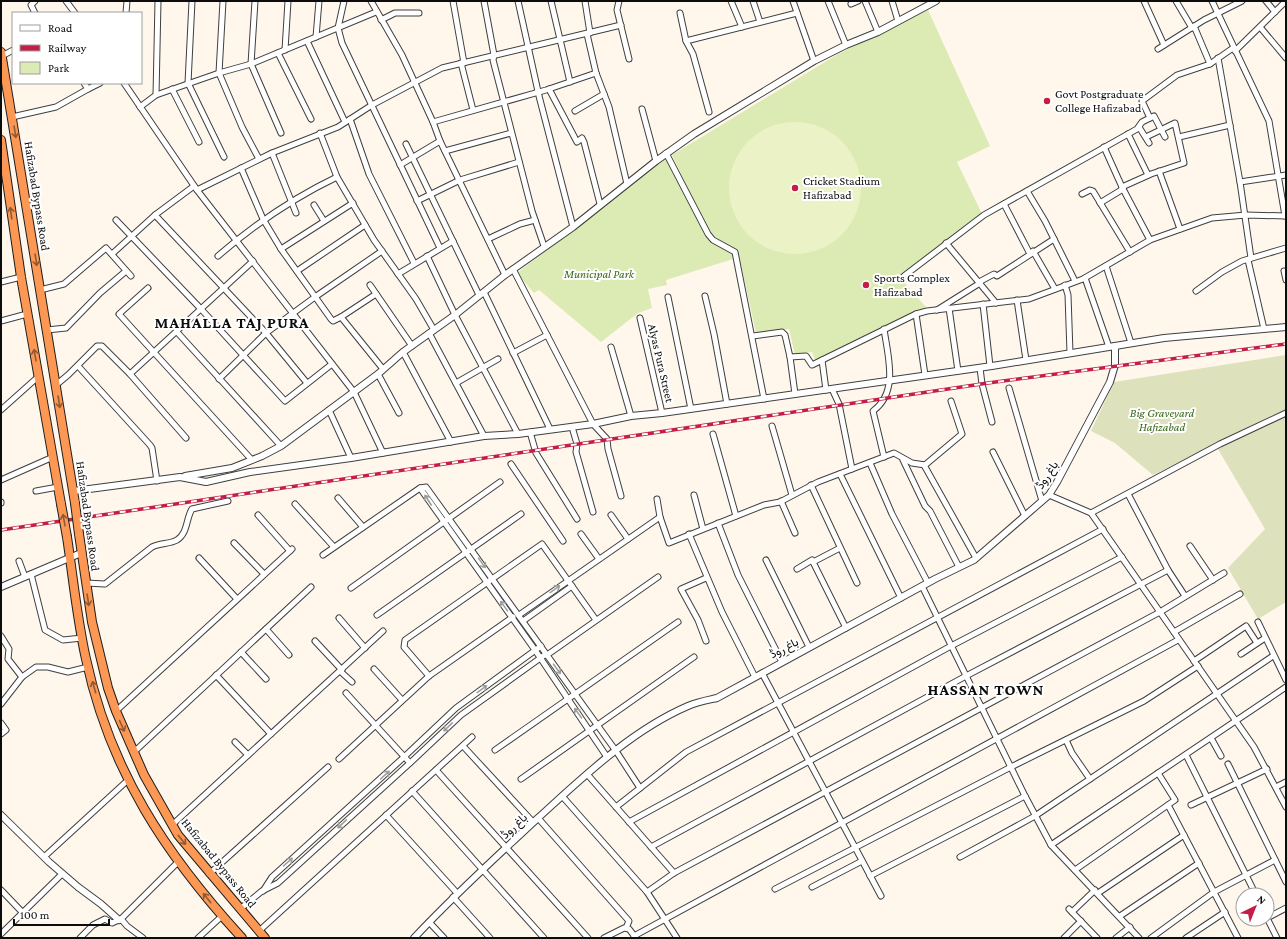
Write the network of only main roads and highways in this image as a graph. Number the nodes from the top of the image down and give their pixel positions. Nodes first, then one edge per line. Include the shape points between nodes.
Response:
1 (1, 54) edge
2 (1, 140) edge
3 (2, 158) edge
4 (242, 938) edge
5 (265, 938) edge

1 -> 5 highway, Hafizabad Bypass Road, bridge via 99,656 116,712 144,775 172,825 209,874
2 - 3 highway, Hafizabad Bypass Road
4 -> 3 highway, Hafizabad Bypass Road, bridge via 178,862 144,811 128,780 104,721 82,638

